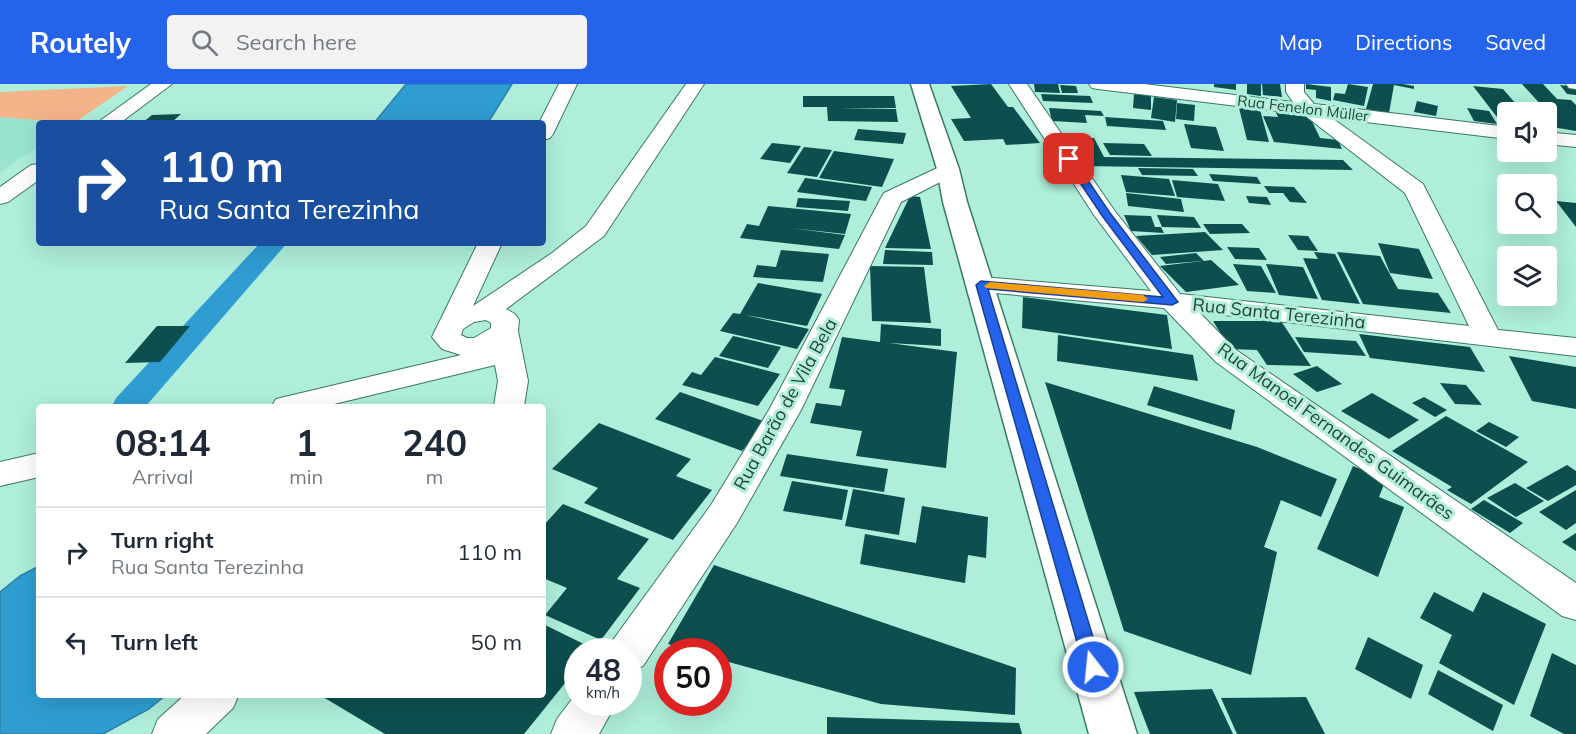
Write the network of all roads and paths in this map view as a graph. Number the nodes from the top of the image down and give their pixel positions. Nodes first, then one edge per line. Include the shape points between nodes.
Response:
1 (163, 84) edge
2 (567, 84) edge
3 (695, 84) edge
4 (920, 84) edge
5 (1018, 84) edge
6 (1098, 84) edge
7 (1295, 84) edge
8 (1308, 109) junction
9 (111, 120) edge
10 (546, 128) edge
11 (1497, 132) edge
12 (1557, 139) edge
13 (1576, 141) edge
14 (948, 169) junction
15 (36, 172) edge
16 (0, 197) edge
17 (489, 246) edge
18 (981, 285) junction
19 (1172, 302) junction
20 (499, 332) junction
21 (450, 333) junction
22 (1488, 337) junction
23 (1576, 347) edge
24 (428, 373) junction
25 (296, 404) edge
26 (509, 404) edge
27 (36, 466) edge
28 (0, 474) edge
29 (1576, 604) edge
30 (638, 638) edge
31 (214, 698) edge
32 (585, 716) edge
33 (174, 734) edge
34 (573, 734) edge
35 (1113, 734) edge

1 - 9 street
2 - 10 street
3 - 20 street via 595,231 561,258
4 - 14 main road
5 - 19 street, Rua Manoel Fernandes Guimarães via 1106,215
6 - 8 street, Rua Fenelon Müller
7 - 8 street via 1295,92
8 - 11 street, Rua Fenelon Müller
8 - 22 street via 1415,189
12 - 13 street
14 - 18 main road
14 - 30 street, Rua Barão de Vila Bela via 892,198 768,438 724,514
15 - 16 street
17 - 21 street
18 - 19 street, Rua Santa Terezinha
18 - 35 main road
19 - 22 street, Rua Santa Terezinha
19 - 29 street, Rua Manoel Fernandes Guimarães via 1226,356
20 - 21 street via 493,340 475,346 456,345
20 - 24 street
20 - 26 street via 513,381
21 - 24 street
22 - 23 street, Rua Santa Terezinha
24 - 25 street
27 - 28 street
31 - 33 street
32 - 34 street

